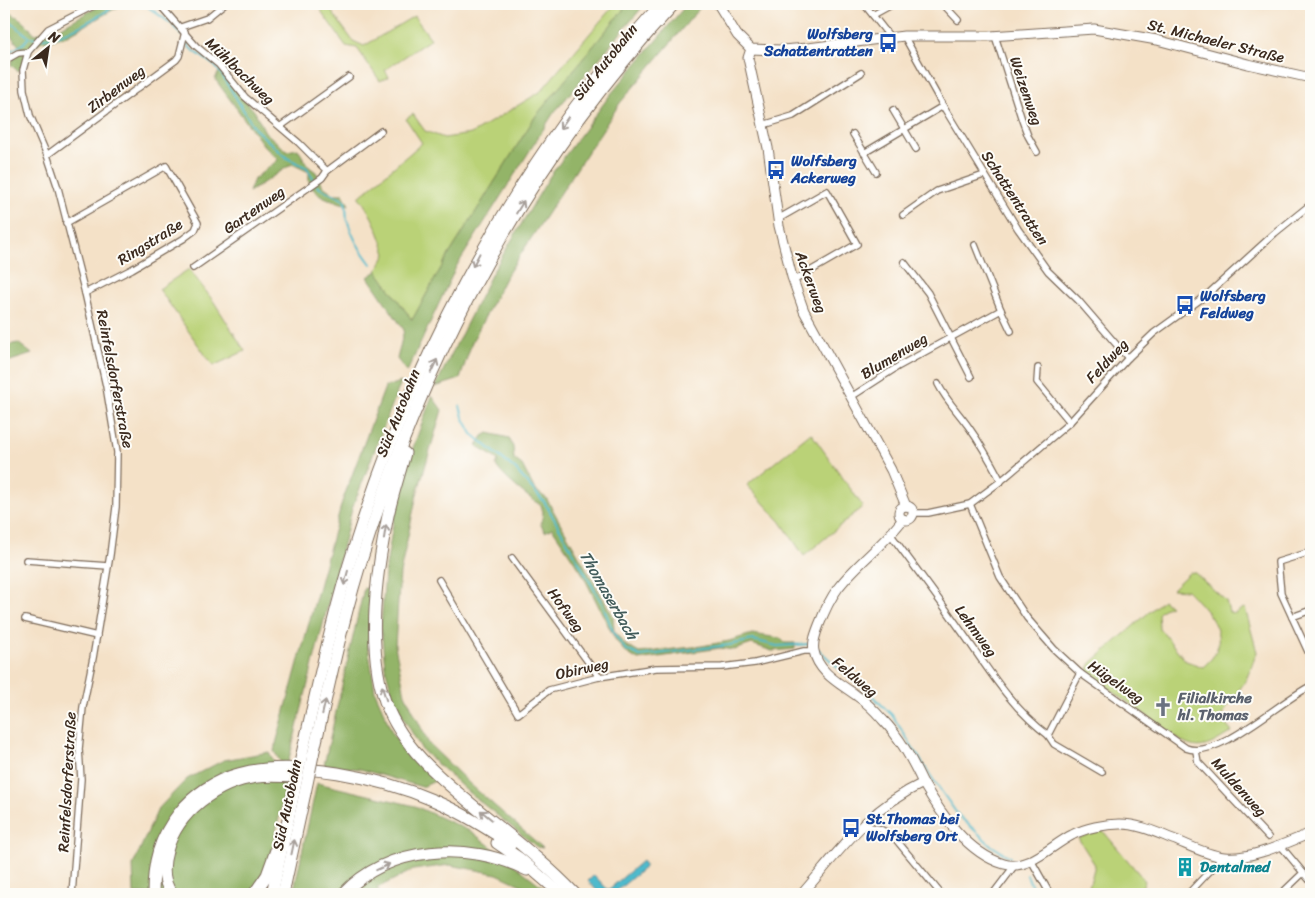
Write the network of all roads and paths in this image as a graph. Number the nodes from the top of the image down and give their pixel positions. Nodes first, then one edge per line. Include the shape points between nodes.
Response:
1 (97, 4) edge
2 (160, 4) edge
3 (224, 4) edge
4 (661, 4) edge
5 (674, 4) edge
6 (718, 4) edge
7 (864, 4) edge
8 (893, 4) edge
9 (943, 4) edge
10 (873, 15) junction
11 (958, 20) dead end
12 (183, 32) junction
13 (904, 36) junction
14 (995, 36) junction
15 (890, 37) junction
16 (751, 49) junction
17 (28, 52) junction
18 (4, 61) edge
19 (861, 73) dead end
20 (349, 78) dead end
21 (1311, 78) edge
22 (943, 106) junction
23 (893, 110) dead end
24 (763, 125) junction
25 (281, 126) junction
26 (904, 129) junction
27 (381, 131) dead end
28 (853, 134) dead end
29 (916, 149) dead end
30 (1037, 152) dead end
31 (864, 153) junction
32 (47, 155) junction
33 (327, 172) junction
34 (876, 172) dead end
35 (984, 175) junction
36 (1311, 204) edge
37 (903, 215) dead end
38 (778, 219) junction
39 (66, 224) junction
40 (975, 245) dead end
41 (904, 262) dead end
42 (193, 268) dead end
43 (793, 281) junction
44 (85, 293) junction
45 (1001, 310) junction
46 (1011, 330) dead end
47 (950, 338) junction
48 (1128, 358) junction
49 (1038, 368) dead end
50 (970, 377) dead end
51 (938, 384) dead end
52 (851, 396) junction
53 (415, 410) junction
54 (1070, 422) junction
55 (1001, 481) junction
56 (970, 504) junction
57 (906, 506) junction
58 (913, 514) junction
59 (903, 520) junction
60 (891, 535) junction
61 (1307, 553) dead end
62 (512, 558) dead end
63 (26, 560) dead end
64 (108, 566) junction
65 (439, 580) dead end
66 (1311, 610) edge
67 (1292, 617) junction
68 (25, 619) dead end
69 (97, 636) junction
70 (814, 651) junction
71 (1311, 658) edge
72 (1080, 673) junction
73 (599, 677) junction
74 (1311, 686) edge
75 (1048, 735) junction
76 (1196, 751) junction
77 (308, 754) junction
78 (1102, 772) dead end
79 (922, 783) junction
80 (300, 793) junction
81 (862, 825) junction
82 (286, 828) junction
83 (1311, 834) edge
84 (1268, 837) dead end
85 (1280, 845) junction
86 (1223, 857) junction
87 (1031, 860) junction
88 (1015, 865) junction
89 (1302, 873) junction
90 (541, 877) junction
91 (1311, 882) edge
92 (72, 894) edge
93 (153, 894) edge
94 (172, 894) edge
95 (254, 894) edge
96 (272, 894) edge
97 (283, 894) edge
98 (343, 894) edge
99 (561, 894) edge
100 (575, 894) edge
101 (802, 894) edge
102 (941, 894) edge
103 (993, 894) edge
104 (1050, 894) edge
105 (1188, 894) edge
106 (1280, 894) edge

1 - 17 street via 48,29
2 - 12 street, Mühlbachweg
3 - 12 street
4 -> 77 highway, Süd Autobahn via 568,117 527,176 481,250 432,346 397,425 354,546 324,656
53 -> 5 highway, Süd Autobahn via 463,307 535,182 575,124
6 - 16 main road via 737,36
7 - 10 street
8 - 10 street
9 - 11 street
10 - 15 street
12 - 25 street, Mühlbachweg via 219,65 245,97
12 - 32 street, Zirbenweg via 176,60
13 - 14 main road, St. Michaeler Straße
13 - 15 main road, St. Michaeler Straße
13 - 22 street, Schattentratten
14 - 21 main road, St. Michaeler Straße via 1094,28
14 - 30 street, Weizenweg via 1025,128
15 - 16 main road, St. Michaeler Straße via 808,48
16 - 24 main road, Ackerweg via 748,58
17 - 18 street via 18,53
17 - 32 street, Reinfelsdorferstraße via 23,70 24,90 33,123
19 - 24 street via 793,116
20 - 25 street
22 - 26 street
22 - 35 street, Schattentratten
23 - 26 street
24 - 38 main road, Ackerweg
25 - 33 street, Mühlbachweg
26 - 29 street
26 - 31 street
27 - 33 street, Gartenweg
28 - 31 street
31 - 34 street
32 - 39 street, Reinfelsdorferstraße
33 - 42 street, Gartenweg
35 - 37 street via 937,191
35 - 48 street, Schattentratten via 1048,271
36 - 48 street, Feldweg via 1208,294 1154,333
38 - 43 main road, Ackerweg
38 - 43 street via 827,191 857,244
39 - 44 street, Reinfelsdorferstraße
39 - 44 street, Ringstraße via 166,166 198,223 195,230 182,239
40 - 45 street
41 - 47 street, Blumenweg via 928,293
43 - 52 main road, Ackerweg via 804,311
44 - 64 street, Reinfelsdorferstraße via 117,452 116,507
45 - 46 street
45 - 47 street, Blumenweg
47 - 50 street, Blumenweg
47 - 52 street, Blumenweg
48 - 54 street, Feldweg
49 - 54 street via 1037,382
51 - 55 street via 986,452
52 - 57 main road, Ackerweg via 891,470
77 -> 53 highway, Süd Autobahn via 364,551
100 -> 53 highway via 535,855 425,762 388,709 376,650 377,596 386,525 413,431
54 - 55 street, Feldweg
55 - 56 street, Feldweg
56 - 58 street, Feldweg
56 - 72 street, Hügelweg via 1000,577 1027,618
57 - 58 main road
57 - 59 main road via 899,512
58 - 59 main road via 910,519
59 - 60 main road, Feldweg
60 - 70 main road, Feldweg via 838,590 821,619
60 - 75 street, Lehmweg via 1017,705
61 - 67 street via 1278,562 1281,593
62 - 73 street, Hofweg
63 - 64 street
64 - 69 street, Reinfelsdorferstraße
65 - 73 street, Obirweg via 518,714 549,690
66 - 67 street
67 - 71 street
68 - 69 street
69 - 92 street, Reinfelsdorferstraße via 83,707
70 - 73 street, Obirweg via 722,667 656,668
70 - 79 main road, Feldweg via 820,666 833,680 858,696 883,719 908,752
72 - 75 street
72 - 76 street, Hügelweg via 1186,748
74 - 76 street via 1233,736
75 - 78 street, Lehmweg via 1054,744
76 - 84 street, Muldenweg via 1198,762
77 - 80 highway, Süd Autobahn, bridge
79 - 81 main road via 885,804
79 - 88 main road, Feldweg via 939,809 977,850 1007,865
80 - 82 highway, Süd Autobahn
97 -> 80 highway, Süd Autobahn
81 - 101 main road
81 - 102 street via 893,836
82 - 95 highway via 267,875
82 - 96 highway, Süd Autobahn
83 - 85 main road
85 - 86 main road via 1238,857
85 - 89 street
86 - 87 main road via 1200,851 1149,829 1120,824 1073,834
86 - 105 street
87 - 88 main road
87 - 104 street
88 - 103 street
89 - 91 street
89 - 106 street
90 - 94 highway via 483,834 408,798 361,785 285,776 256,778 231,785 206,797 184,817 169,843 164,862 164,874
98 -> 90 highway via 374,870 397,860 447,851 493,856
90 - 99 highway
93 - 100 highway via 158,850 170,824 190,800 214,784 238,774 289,768 367,779 434,801 515,846

